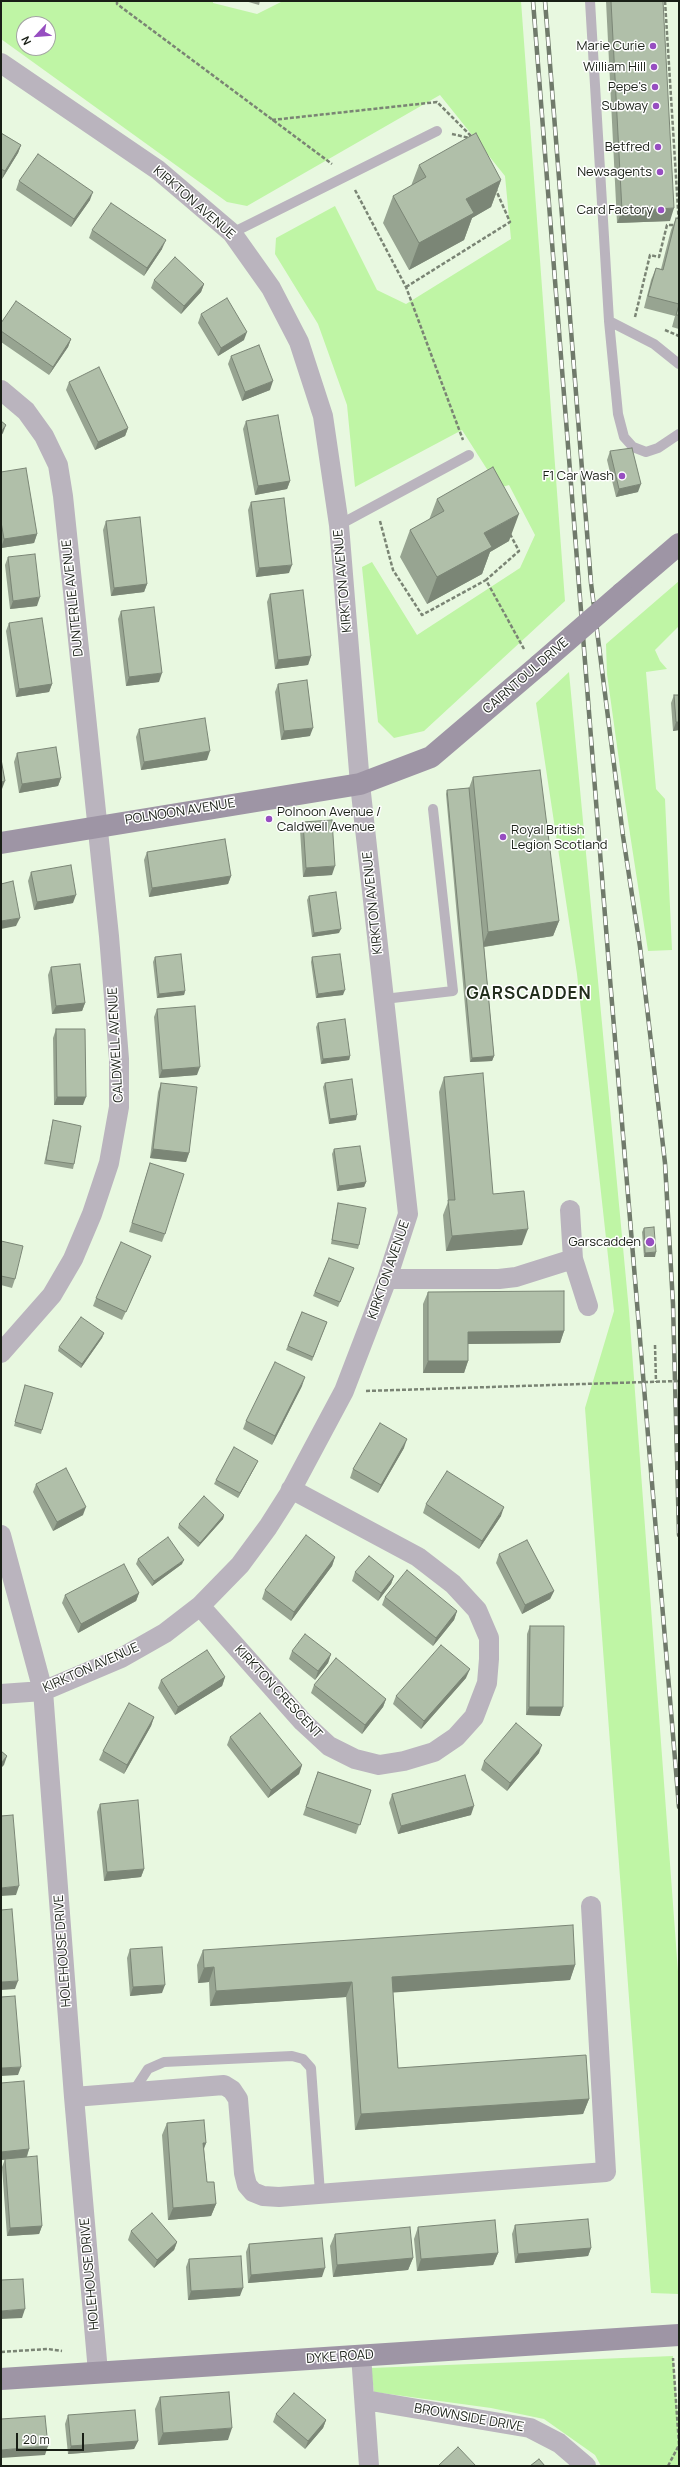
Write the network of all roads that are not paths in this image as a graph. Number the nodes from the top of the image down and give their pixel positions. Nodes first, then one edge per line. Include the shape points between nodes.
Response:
1 (590, 1) edge
2 (1, 63) edge
3 (437, 131) dead end
4 (232, 233) junction
5 (609, 321) junction
6 (679, 364) edge
7 (1, 390) edge
8 (679, 434) edge
9 (469, 455) dead end
10 (339, 525) junction
11 (679, 544) edge
12 (360, 784) junction
13 (433, 809) dead end
14 (97, 826) junction
15 (1, 843) edge
16 (384, 1000) junction
17 (570, 1210) dead end
18 (573, 1259) junction
19 (387, 1279) junction
20 (588, 1306) dead end
21 (1, 1353) edge
22 (291, 1489) junction
23 (1, 1535) edge
24 (200, 1606) junction
25 (43, 1691) junction
26 (1, 1694) edge
27 (591, 1906) dead end
28 (132, 2092) junction
29 (74, 2096) junction
30 (320, 2194) junction
31 (675, 2335) edge
32 (361, 2355) junction
33 (98, 2372) junction
34 (1, 2379) edge
35 (365, 2400) junction
36 (369, 2466) edge
37 (586, 2466) edge

1 - 5 lane
2 - 4 street, KIRKTON AVENUE via 158,170
3 - 4 lane
4 - 10 street, KIRKTON AVENUE via 271,288 299,342 323,416
5 - 6 lane via 654,344
5 - 8 lane via 618,414 624,437 633,448 646,452 658,448
7 - 14 street, DUNTERLIE AVENUE via 26,411 44,436 58,465
9 - 10 lane
10 - 12 street, KIRKTON AVENUE
11 - 12 street, CAIRNTOUL DRIVE, bridge via 431,757
12 - 14 street, POLNOON AVENUE
12 - 16 street, KIRKTON AVENUE
13 - 16 lane via 453,991
14 - 15 street, POLNOON AVENUE
14 - 21 street, CALDWELL AVENUE via 110,936 119,1059 119,1107 108,1163 92,1214 73,1259 52,1295
16 - 19 street, KIRKTON AVENUE via 408,1214
17 - 18 street
18 - 19 street via 516,1277 499,1279
18 - 20 street
19 - 22 street, KIRKTON AVENUE via 344,1391
22 - 24 street, KIRKTON AVENUE via 268,1527 240,1565
22 - 24 street, KIRKTON CRESCENT via 418,1557 453,1584 477,1610 488,1638 489,1660 487,1683 474,1716 456,1737 434,1752 379,1765 355,1759 329,1746 303,1722
23 - 25 street, HOLEHOUSE DRIVE
24 - 25 street, KIRKTON AVENUE via 165,1633 121,1658
25 - 26 street, KIRKTON AVENUE
25 - 29 street, HOLEHOUSE DRIVE
27 - 30 street via 606,2172
28 - 29 street
28 - 30 street via 224,2085 232,2090 238,2099 244,2173 247,2185 253,2192 278,2197
28 - 30 lane via 148,2070 164,2062 292,2056 303,2059 311,2068
29 - 33 street, HOLEHOUSE DRIVE
31 - 32 street, DYKE ROAD
32 - 33 street, DYKE ROAD
32 - 35 street
33 - 34 street, DYKE ROAD
35 - 36 street
35 - 37 street, BROWNSIDE DRIVE via 530,2428 559,2444

